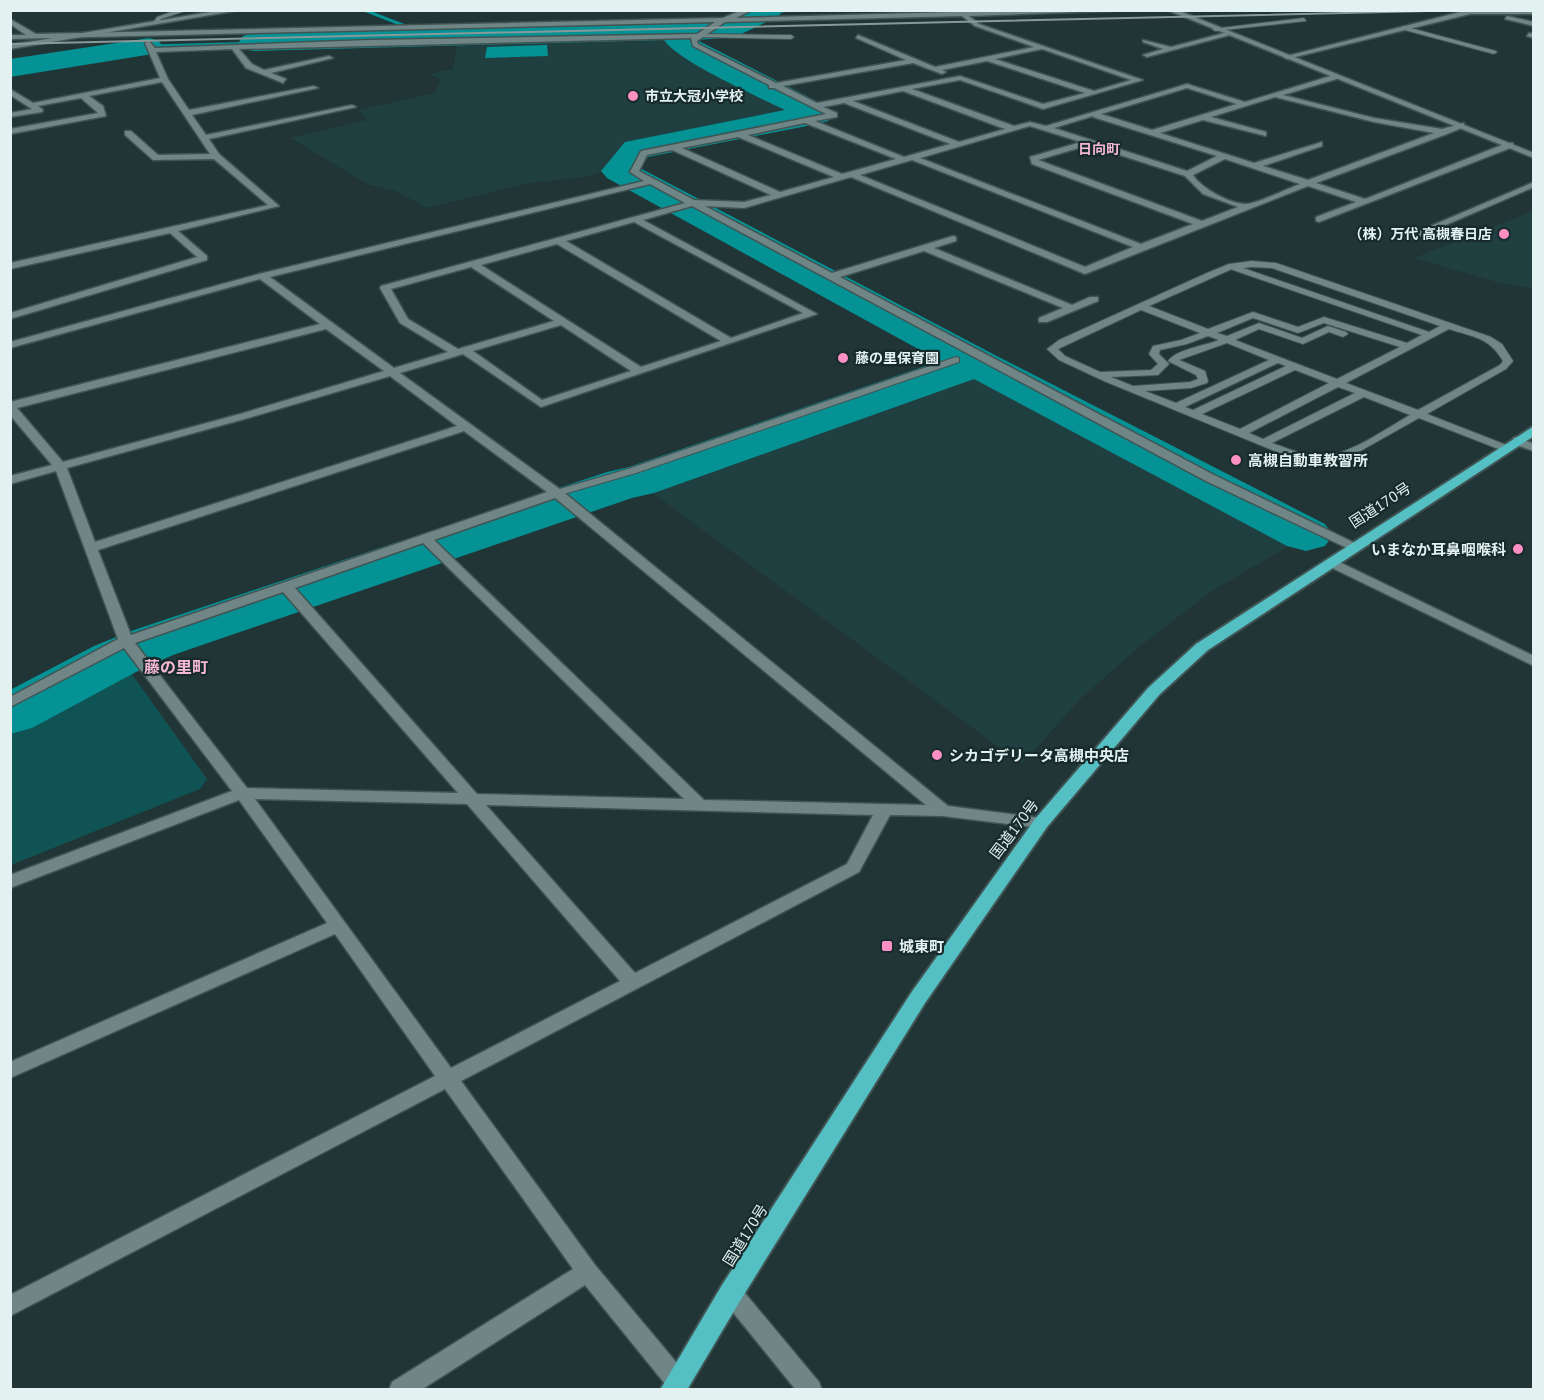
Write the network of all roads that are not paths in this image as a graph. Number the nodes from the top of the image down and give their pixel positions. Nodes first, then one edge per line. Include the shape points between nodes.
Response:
1 (185, 10) edge
2 (237, 10) edge
3 (749, 10) edge
4 (880, 10) edge
5 (1131, 10) edge
6 (1170, 10) edge
7 (1484, 12) edge
8 (1533, 12) edge
9 (964, 15) junction
10 (894, 16) junction
11 (723, 20) junction
12 (1304, 20) dead end
13 (10, 21) edge
14 (156, 23) junction
15 (1533, 24) edge
16 (1403, 28) junction
17 (1215, 29) junction
18 (704, 33) junction
19 (143, 34) junction
20 (1228, 34) junction
21 (81, 35) junction
22 (10, 37) edge
23 (35, 37) junction
24 (791, 37) dead end
25 (858, 37) dead end
26 (1145, 41) dead end
27 (10, 47) edge
28 (234, 47) junction
29 (1042, 47) junction
30 (1172, 49) junction
31 (154, 50) junction
32 (1494, 52) dead end
33 (1147, 55) dead end
34 (1287, 57) junction
35 (329, 58) dead end
36 (987, 58) junction
37 (914, 61) junction
38 (934, 69) junction
39 (264, 72) junction
40 (1337, 76) junction
41 (960, 78) junction
42 (164, 79) junction
43 (283, 81) dead end
44 (772, 86) junction
45 (314, 88) dead end
46 (903, 89) junction
47 (10, 91) edge
48 (1094, 93) junction
49 (83, 95) junction
50 (1274, 95) junction
51 (843, 100) junction
52 (1126, 104) junction
53 (1245, 104) junction
54 (32, 105) junction
55 (814, 106) junction
56 (352, 107) dead end
57 (188, 113) junction
58 (10, 115) edge
59 (1096, 115) junction
60 (1202, 117) junction
61 (807, 122) junction
62 (1461, 125) junction
63 (1046, 128) junction
64 (1014, 129) junction
65 (10, 132) edge
66 (1155, 132) junction
67 (1444, 132) junction
68 (128, 133) dead end
69 (739, 134) junction
70 (1263, 134) dead end
71 (204, 138) junction
72 (1089, 142) junction
73 (958, 144) junction
74 (1319, 144) dead end
75 (1510, 145) junction
76 (673, 147) junction
77 (1532, 154) edge
78 (216, 156) junction
79 (1224, 156) junction
80 (907, 158) junction
81 (1254, 166) junction
82 (851, 174) junction
83 (1188, 174) junction
84 (841, 177) junction
85 (646, 183) junction
86 (1308, 183) junction
87 (1533, 184) edge
88 (779, 195) junction
89 (1365, 202) junction
90 (686, 205) junction
91 (1248, 207) junction
92 (1319, 219) dead end
93 (637, 220) junction
94 (1202, 224) junction
95 (172, 230) junction
96 (1410, 237) dead end
97 (953, 239) dead end
98 (559, 241) junction
99 (1141, 247) junction
100 (925, 248) junction
101 (473, 264) junction
102 (10, 266) edge
103 (1232, 266) junction
104 (262, 276) junction
105 (831, 277) junction
106 (1094, 299) dead end
107 (1140, 306) junction
108 (1071, 308) junction
109 (10, 316) edge
110 (1042, 320) dead end
111 (560, 322) junction
112 (328, 325) junction
113 (1449, 325) junction
114 (1209, 333) junction
115 (1430, 335) junction
116 (1227, 340) junction
117 (729, 341) junction
118 (10, 345) edge
119 (1408, 346) junction
120 (460, 351) junction
121 (1396, 353) junction
122 (1278, 359) junction
123 (956, 360) dead end
124 (1295, 366) junction
125 (639, 371) junction
126 (392, 373) junction
127 (1098, 374) junction
128 (1338, 383) junction
129 (1254, 385) junction
130 (1129, 388) junction
131 (1269, 392) dead end
132 (1363, 393) junction
133 (1227, 398) junction
134 (1242, 405) dead end
135 (10, 406) edge
136 (1176, 407) junction
137 (1194, 414) junction
138 (1419, 415) junction
139 (465, 427) junction
140 (1533, 430) edge
141 (1241, 433) junction
142 (1265, 442) junction
143 (1518, 446) edge
144 (60, 466) junction
145 (10, 480) edge
146 (565, 500) junction
147 (432, 545) junction
148 (1354, 546) junction
149 (91, 548) junction
150 (1331, 562) junction
151 (291, 592) junction
152 (131, 648) junction
153 (1533, 662) edge
154 (10, 703) edge
155 (242, 793) junction
156 (474, 800) junction
157 (700, 805) junction
158 (884, 810) junction
159 (943, 811) junction
160 (1041, 823) junction
161 (10, 882) edge
162 (338, 925) junction
163 (633, 983) junction
164 (10, 1071) edge
165 (450, 1079) junction
166 (587, 1272) junction
167 (731, 1293) junction
168 (10, 1306) edge
169 (676, 1386) edge
170 (400, 1389) edge
171 (811, 1389) edge

1 - 14 lane via 159,18
2 - 14 street
3 - 11 street
4 - 10 street
5 - 9 street
6 - 17 street
7 - 8 street
7 - 15 street
7 - 16 street
9 - 10 street
9 - 29 street via 977,25
10 - 11 street
11 - 18 street
11 - 19 street
12 - 17 lane
13 - 23 street
14 - 21 street
16 - 32 lane
16 - 34 street
17 - 20 street
18 - 24 lane
18 - 28 street via 677,37
18 - 44 street via 693,40 695,45
19 - 21 street
19 - 31 street
20 - 30 street
20 - 34 street
21 - 23 street
21 - 27 street
22 - 23 street
25 - 37 street
26 - 30 street
28 - 31 street
28 - 39 street via 249,66
29 - 36 street
29 - 48 street via 1139,80
30 - 33 street
31 - 42 street
34 - 40 street
35 - 39 street
36 - 38 street
36 - 48 street
37 - 38 street
37 - 44 street
38 - 41 street
39 - 43 street
40 - 50 street
40 - 62 street
41 - 46 street
41 - 48 street via 1043,106
42 - 49 street
42 - 57 street
44 - 55 street
45 - 57 street
46 - 51 street
46 - 64 street
47 - 54 street
48 - 52 street
49 - 54 street
49 - 65 street via 103,114
50 - 53 street
50 - 67 street via 1374,120
51 - 55 street
51 - 73 street
52 - 53 street via 1187,86
52 - 59 street
53 - 60 street
54 - 58 street via 39,110
55 - 61 street via 834,115
56 - 71 street
57 - 71 street
59 - 63 street
59 - 66 street
60 - 66 street
60 - 70 street
61 - 69 street
61 - 80 street
62 - 67 street
62 - 75 street
63 - 64 street via 1030,124
63 - 72 street
64 - 73 street
66 - 79 street
67 - 86 street
68 - 78 street via 156,158
69 - 76 street
69 - 84 street
71 - 78 street
72 - 83 street
72 - 94 street via 1033,159
73 - 80 street
74 - 81 street
75 - 77 street
75 - 89 street
76 - 85 street via 644,153 634,171
76 - 88 street
78 - 95 street via 274,206
79 - 81 street
79 - 83 street
80 - 82 street
80 - 99 street
81 - 86 street
82 - 84 street
82 - 99 street via 1085,271
83 - 91 street via 1192,183 1206,192
84 - 88 street
85 - 90 street
85 - 104 street
86 - 89 street
86 - 91 street
87 - 96 street
88 - 90 street via 744,205
89 - 92 street
90 - 93 street
90 - 105 street
91 - 94 street
93 - 98 street
93 - 117 street via 812,314
94 - 99 street
95 - 102 street
95 - 109 street via 204,258
97 - 100 street
98 - 101 street
98 - 117 street
100 - 105 street
100 - 108 street
101 - 111 street
101 - 120 street via 385,288 404,321
103 - 107 lane
103 - 113 lane via 1273,265
103 - 115 lane
104 - 112 street
104 - 118 street
105 - 148 street via 1210,478
106 - 108 street
107 - 114 lane
107 - 127 lane via 1052,349 1062,358
108 - 110 street
111 - 120 street
111 - 125 street
112 - 126 street
112 - 135 street
113 - 115 lane
113 - 138 lane via 1488,339 1499,346 1508,361 1503,368
114 - 116 lane
114 - 119 lane via 1253,315 1299,330 1324,320
114 - 127 lane via 1156,348 1154,354 1164,364 1154,373
115 - 119 lane
116 - 121 lane via 1259,326 1304,341 1328,329
116 - 122 lane
116 - 130 lane via 1195,352 1183,352 1173,362 1201,373 1203,381 1176,387
117 - 125 street
119 - 121 lane
120 - 125 street via 541,404
120 - 126 street
121 - 128 lane
122 - 124 lane
122 - 136 lane
123 - 146 lane via 632,471
124 - 128 lane
124 - 129 lane
126 - 139 street
126 - 144 street
127 - 130 lane
128 - 132 lane
128 - 141 lane
129 - 131 lane
129 - 133 lane
130 - 136 lane
132 - 138 lane
132 - 142 lane
133 - 134 lane
133 - 137 lane
135 - 144 street
136 - 137 lane
137 - 141 lane
138 - 142 lane via 1334,459 1305,458
138 - 143 lane
139 - 146 street
139 - 149 street
140 - 143 highway, 国道170号
141 - 142 lane
143 - 148 highway, 国道170号
144 - 145 street
144 - 149 street
146 - 147 street
146 - 159 street
147 - 151 street
147 - 157 street
148 - 150 highway, 国道170号
149 - 152 street
150 - 153 street
150 - 160 highway, 国道170号 via 1202,647 1154,691
151 - 152 street
151 - 156 street
152 - 154 street
152 - 155 street
155 - 156 street
155 - 161 street
155 - 162 street
156 - 157 street
156 - 163 street
157 - 158 street
158 - 159 street
158 - 163 street via 853,868
159 - 160 street
160 - 167 highway, 国道170号 via 918,998
162 - 164 street
162 - 165 street
163 - 165 street
165 - 166 street
165 - 168 street
166 - 169 street
166 - 170 street
167 - 169 highway, 国道170号
167 - 171 street

